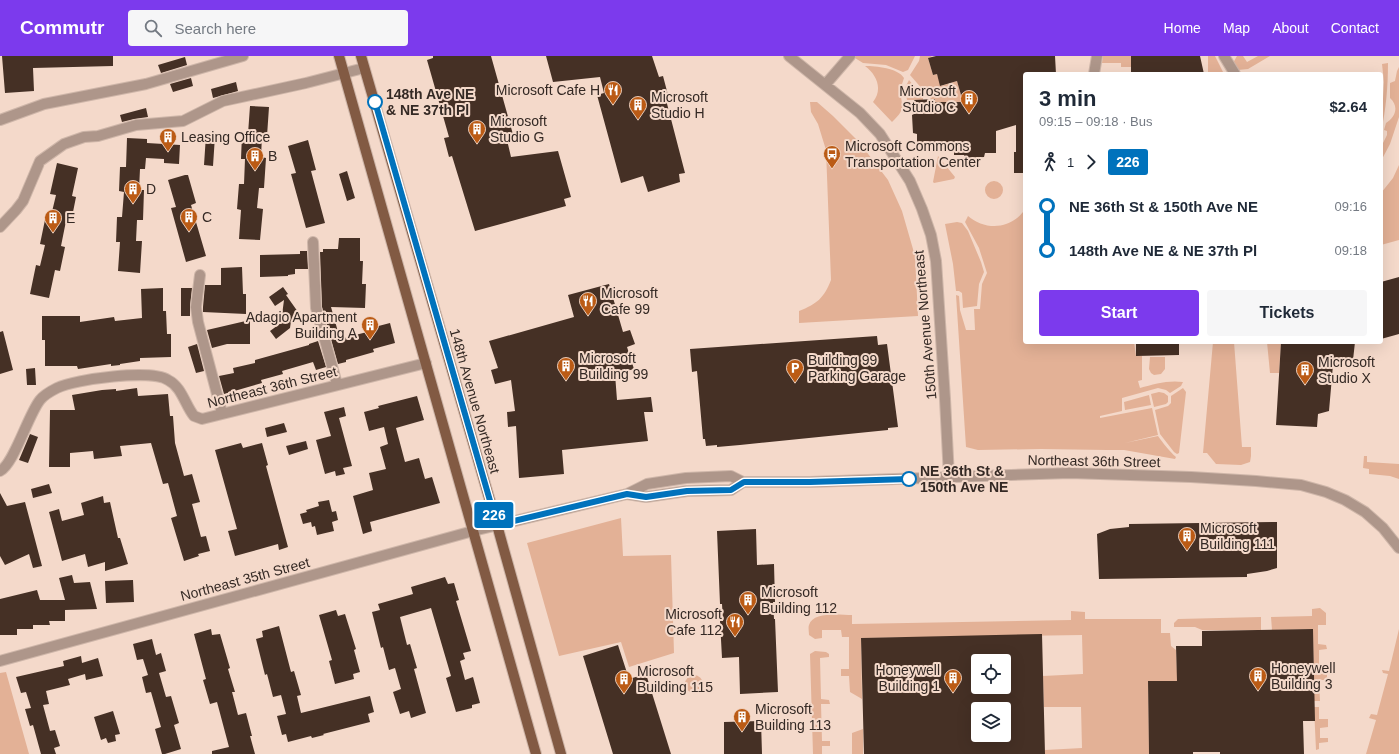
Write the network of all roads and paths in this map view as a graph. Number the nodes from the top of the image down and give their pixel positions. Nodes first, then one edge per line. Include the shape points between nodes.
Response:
1 (243, 56) edge
2 (340, 56) edge
3 (361, 56) edge
4 (789, 56) edge
5 (850, 56) edge
6 (1097, 56) edge
7 (1224, 56) edge
8 (364, 68) junction
9 (1094, 72) edge
10 (1234, 72) edge
11 (344, 73) junction
12 (825, 85) junction
13 (0, 120) edge
14 (0, 227) edge
15 (313, 242) dead end
16 (200, 275) dead end
17 (426, 362) junction
18 (337, 384) junction
19 (222, 414) junction
20 (0, 471) edge
21 (949, 477) junction
22 (497, 525) junction
23 (473, 531) junction
24 (1399, 548) edge
25 (0, 661) edge
26 (536, 754) edge
27 (560, 754) edge

1 - 13 street via 146,84 44,104
2 - 11 main road
3 - 8 main road, 148th Avenue Northeast
4 - 12 street, 150th Avenue Northeast
5 - 12 street
6 - 9 street
7 - 10 street
8 - 11 street
8 - 22 main road, 148th Avenue Northeast
11 - 14 street via 223,101 183,121 136,125 64,144 40,161 23,201
11 - 17 main road
12 - 21 street, 150th Avenue Northeast via 860,113 880,134 910,181 922,209 936,261
15 - 18 street via 316,308
16 - 19 street via 196,307 198,322
17 - 18 street, Northeast 36th Street
17 - 23 main road
18 - 19 street, Northeast 36th Street
19 - 20 street, Northeast 36th Street via 196,418 176,386 166,378 158,376 122,376 69,384 41,399 8,464
21 - 22 street, Northeast 36th Street via 744,482 731,490 687,491 646,497 627,494
21 - 24 street, Northeast 36th Street via 1070,472 1301,485 1345,500 1365,512 1383,528
22 - 23 street, Northeast 35th Street
22 - 27 main road, 148th Avenue Northeast
23 - 25 street, Northeast 35th Street
23 - 26 main road

